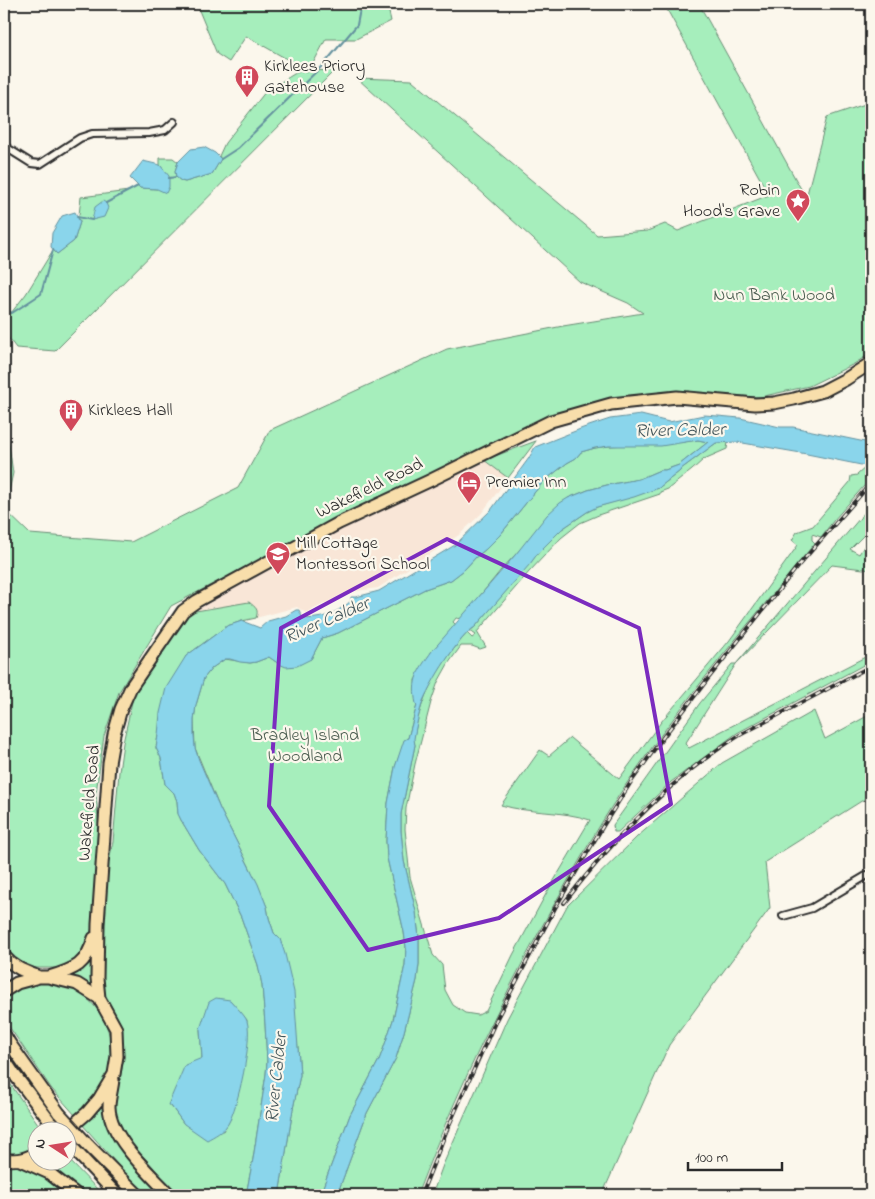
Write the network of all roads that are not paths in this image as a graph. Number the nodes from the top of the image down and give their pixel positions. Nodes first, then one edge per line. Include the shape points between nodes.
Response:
1 (174, 122) dead end
2 (4, 146) edge
3 (871, 363) edge
4 (871, 873) edge
5 (783, 916) dead end
6 (98, 924) junction
7 (4, 956) edge
8 (43, 977) junction
9 (4, 991) edge
10 (99, 998) junction
11 (4, 1034) edge
12 (4, 1059) edge
13 (114, 1074) junction
14 (50, 1122) edge
15 (77, 1122) edge
16 (78, 1155) edge
17 (28, 1158) edge
18 (4, 1160) edge
19 (20, 1160) junction
20 (77, 1195) edge
21 (117, 1195) edge
22 (138, 1195) edge
23 (170, 1195) edge

1 - 2 street via 165,130 149,133 92,134 80,138 40,164 31,163
3 - 6 highway, Wakefield Road via 823,391 774,403 677,397 611,404 551,421 339,523 197,601 184,611 131,687 117,722 109,763
4 - 5 street via 812,908
6 - 8 highway, Wakefield Road via 89,953 81,964 70,971
6 - 10 highway, Wakefield Road
7 - 8 highway via 17,968
8 - 9 highway, Wakefield Road
8 - 10 highway via 77,984
10 - 13 highway via 116,1029
11 - 22 highway, bridge via 59,1113
12 - 14 highway
13 - 15 highway via 99,1099
13 - 23 highway via 109,1107 112,1124 123,1142
16 - 21 highway
17 - 19 highway
18 - 19 highway
19 - 20 highway via 49,1173

